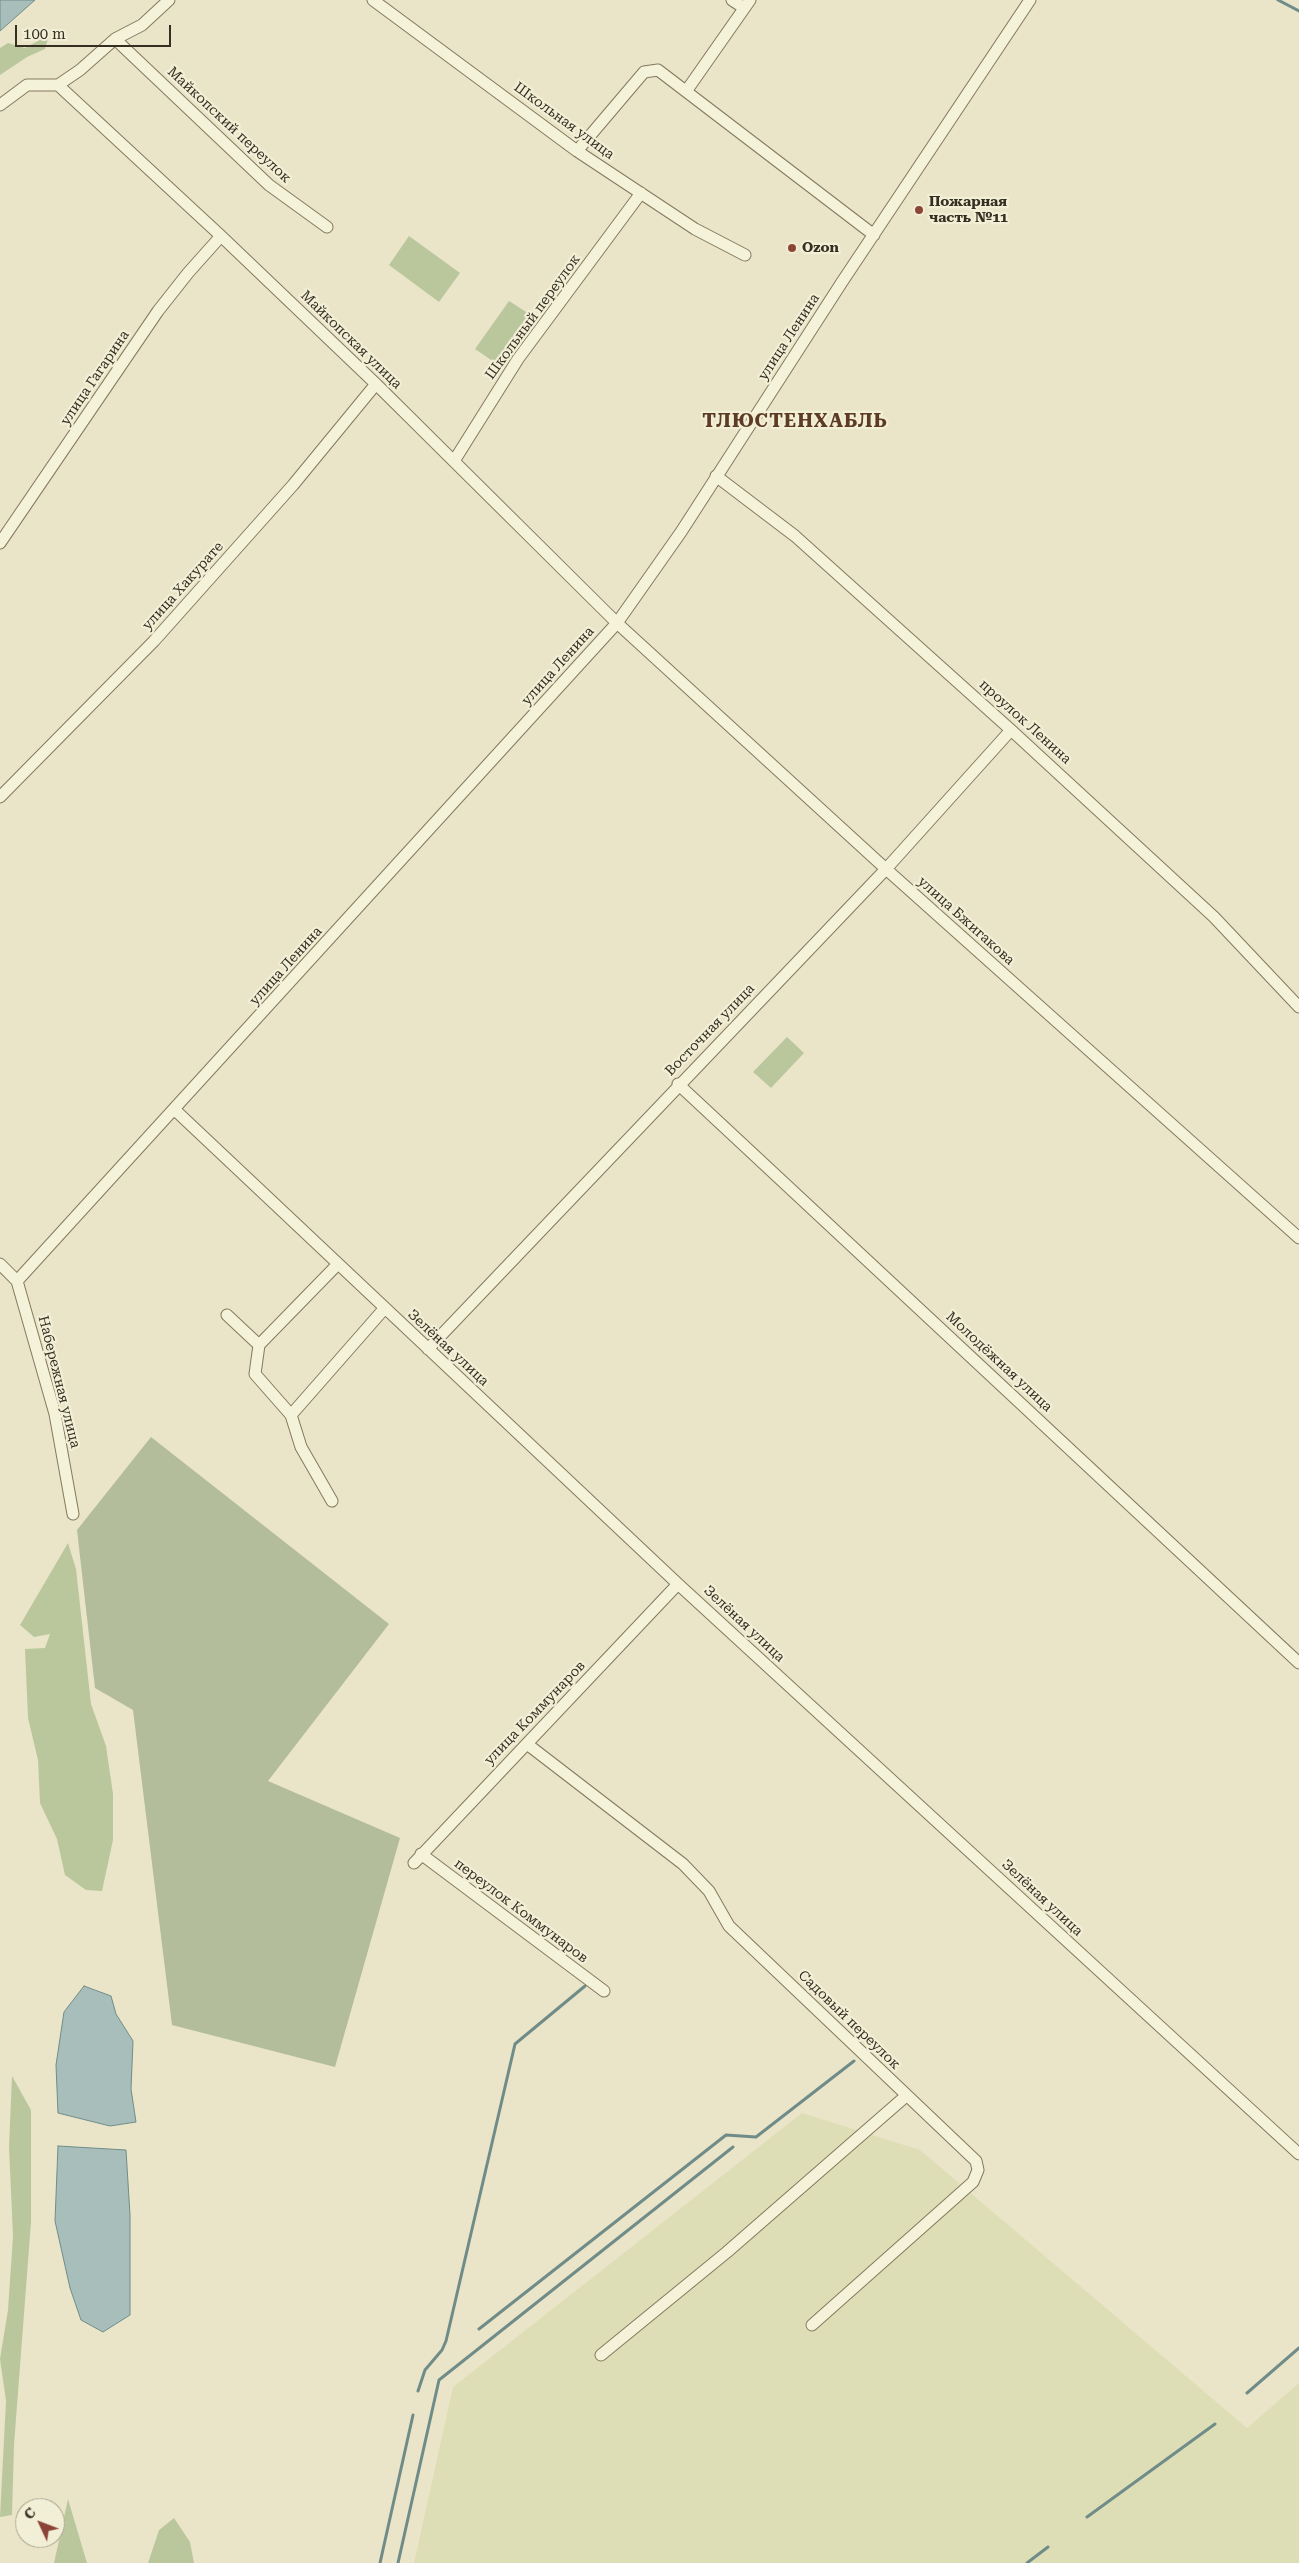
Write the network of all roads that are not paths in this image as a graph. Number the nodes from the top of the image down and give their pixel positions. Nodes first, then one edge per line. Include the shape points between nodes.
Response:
1 (169, 0) edge
2 (373, 0) edge
3 (732, 0) edge
4 (1030, 0) edge
5 (747, 4) edge
6 (114, 39) junction
7 (58, 86) junction
8 (687, 90) junction
9 (0, 105) edge
10 (577, 151) junction
11 (641, 194) junction
12 (327, 227) dead end
13 (874, 235) junction
14 (221, 236) junction
15 (745, 255) dead end
16 (376, 384) junction
17 (454, 461) junction
18 (716, 476) junction
19 (0, 543) edge
20 (617, 623) junction
21 (1012, 730) junction
22 (0, 797) edge
23 (886, 869) junction
24 (1299, 1007) edge
25 (678, 1084) junction
26 (175, 1110) junction
27 (1299, 1238) edge
28 (0, 1264) edge
29 (337, 1265) junction
30 (17, 1281) junction
31 (384, 1309) junction
32 (227, 1315) dead end
33 (259, 1345) junction
34 (428, 1349) junction
35 (291, 1416) junction
36 (332, 1501) dead end
37 (73, 1514) dead end
38 (678, 1584) junction
39 (1299, 1662) edge
40 (527, 1744) junction
41 (417, 1858) joint
42 (604, 1991) dead end
43 (906, 2096) junction
44 (1299, 2154) edge
45 (812, 2325) dead end
46 (600, 2355) dead end

1 - 6 street via 142,25
2 - 10 street, Школьная улица
3 - 5 street
4 - 13 street, улица Ленина
5 - 8 street
6 - 7 street
6 - 12 street, Майкопский переулок via 269,185
7 - 9 street via 27,85
7 - 14 street, Майкопская улица
8 - 10 street via 658,70 644,72
8 - 13 street
10 - 11 street, Школьная улица
11 - 15 street, Школьная улица via 702,233
11 - 17 street, Школьный переулок via 518,359
13 - 18 street, улица Ленина
14 - 16 street, Майкопская улица
14 - 19 street, улица Гагарина via 158,311
16 - 17 street, Майкопская улица
16 - 22 street, улица Хакурате via 293,485 154,641
17 - 20 street, Майкопская улица
18 - 20 street, улица Ленина
18 - 21 street, проулок Ленина via 794,536
20 - 23 street, улица Бжигакова
20 - 26 street, улица Ленина
21 - 23 street, Восточная улица
21 - 24 street, проулок Ленина via 1214,917
23 - 25 street, Восточная улица
23 - 27 street, улица Бжигакова
25 - 34 street, Восточная улица
25 - 39 street, Молодёжная улица
26 - 29 street, Зелёная улица
26 - 30 street, улица Ленина
28 - 30 street, Набережная улица
29 - 31 street, Зелёная улица
29 - 33 street
30 - 37 street, Набережная улица via 55,1414
31 - 34 street, Зелёная улица
31 - 35 street
32 - 33 street
33 - 35 street via 255,1374
34 - 38 street, Зелёная улица
35 - 36 street via 301,1447
38 - 40 street, улица Коммунаров
38 - 44 street, Зелёная улица
40 - 41 street, улица Коммунаров
40 - 43 street, Садовый переулок via 683,1864 709,1891 729,1926
41 - 42 street, переулок Коммунаров
43 - 45 street, Садовый переулок via 976,2161 978,2170 973,2182
43 - 46 street via 727,2252

